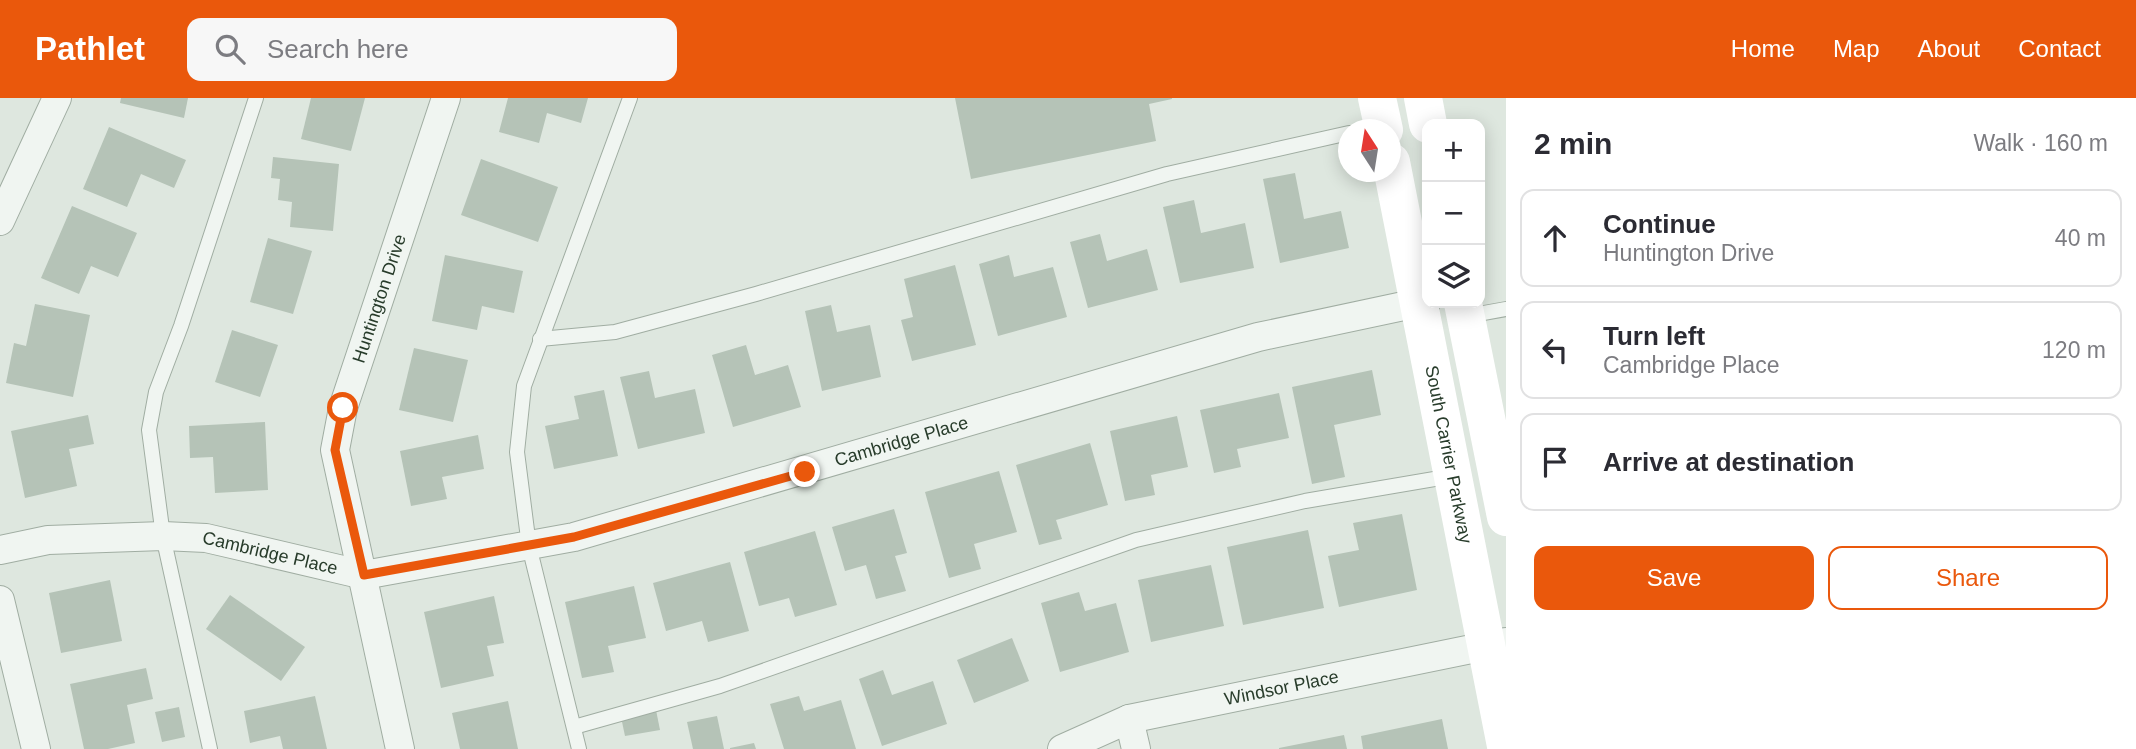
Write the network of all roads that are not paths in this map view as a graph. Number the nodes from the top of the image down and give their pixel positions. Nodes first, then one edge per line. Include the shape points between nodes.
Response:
1 (57, 98) edge
2 (256, 98) edge
3 (446, 98) edge
4 (630, 98) edge
5 (1423, 98) edge
6 (1427, 119) edge
7 (1338, 138) edge
8 (1390, 182) edge
9 (0, 221) edge
10 (1422, 298) edge
11 (1422, 302) edge
12 (1424, 308) edge
13 (1464, 310) edge
14 (1506, 310) edge
15 (540, 339) junction
16 (1501, 470) edge
17 (1455, 475) junction
18 (1506, 517) edge
19 (163, 536) junction
20 (529, 546) junction
21 (0, 550) edge
22 (364, 575) junction
23 (0, 600) edge
24 (1498, 660) edge
25 (1129, 719) junction
26 (573, 727) junction
27 (1506, 746) edge
28 (36, 749) edge
29 (210, 749) edge
30 (400, 749) edge
31 (579, 749) edge
32 (1062, 749) edge
33 (1136, 749) edge

1 - 9 street
2 - 19 lane via 156,392 149,430
3 - 22 street, Huntington Drive via 343,408 335,450
4 - 15 lane
5 - 6 main road
7 - 15 lane via 1167,174 615,332
8 - 10 main road, South Carrier Parkway
11 - 20 street, Cambridge Place via 1258,337 805,472
12 - 17 main road, South Carrier Parkway
13 - 14 lane
13 - 16 main road
15 - 20 lane via 524,386 517,452
16 - 17 street
16 - 18 main road
17 - 24 main road, South Carrier Parkway
17 - 26 lane via 1305,501 1136,540 733,682
19 - 21 street, Cambridge Place via 48,540
19 - 22 street, Cambridge Place via 206,538
19 - 29 lane
20 - 22 street, Cambridge Place
20 - 26 lane
22 - 30 street, Huntington Drive
23 - 28 street
24 - 25 street, Windsor Place
24 - 27 main road, South Carrier Parkway
25 - 32 street, Windsor Place
25 - 33 street
26 - 31 lane

